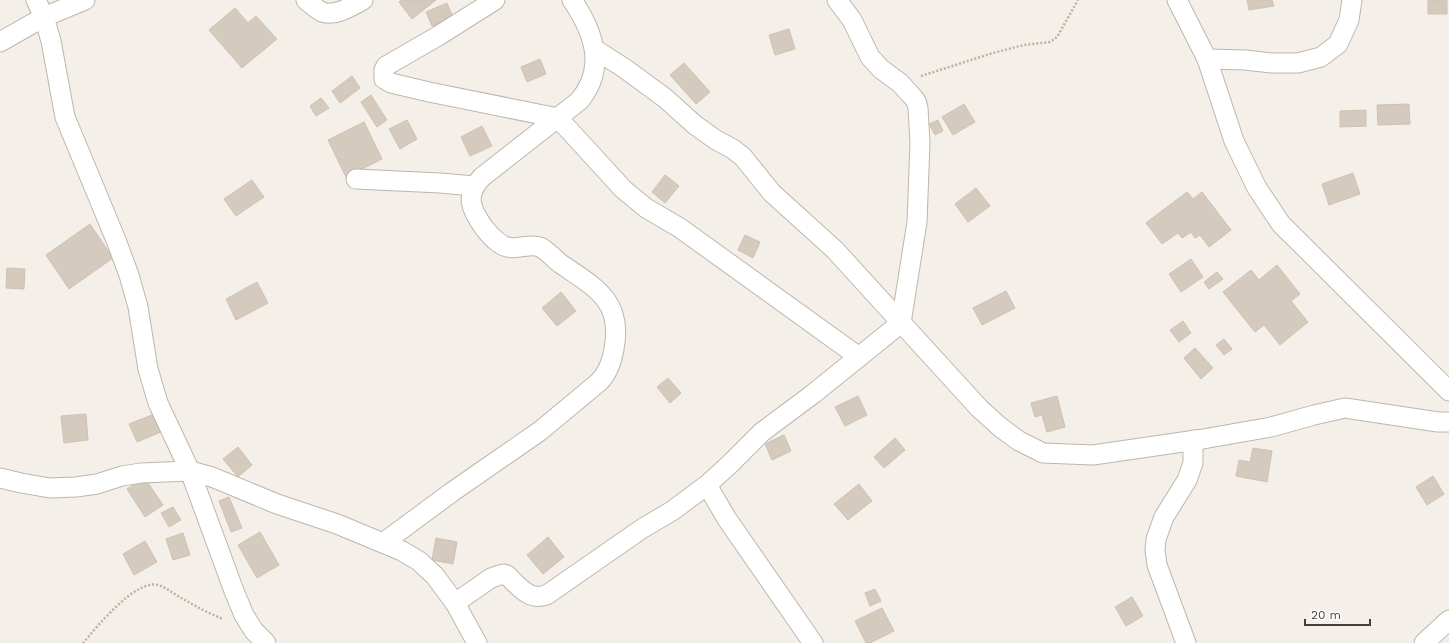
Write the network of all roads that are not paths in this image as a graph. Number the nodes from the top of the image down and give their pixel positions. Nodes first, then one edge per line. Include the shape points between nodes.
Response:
1 (36, 0) edge
2 (85, 0) edge
3 (306, 0) edge
4 (363, 0) edge
5 (495, 0) edge
6 (572, 0) edge
7 (837, 0) edge
8 (1177, 0) edge
9 (1352, 0) edge
10 (44, 17) junction
11 (0, 42) edge
12 (596, 50) junction
13 (1207, 59) junction
14 (558, 118) junction
15 (356, 179) dead end
16 (474, 186) junction
17 (901, 322) junction
18 (859, 357) junction
19 (1449, 391) edge
20 (1449, 422) edge
21 (1193, 440) junction
22 (190, 471) junction
23 (0, 478) edge
24 (707, 485) junction
25 (384, 543) junction
26 (455, 603) junction
27 (1449, 620) edge
28 (260, 637) edge
29 (478, 643) edge
30 (814, 643) edge
31 (1186, 643) edge
32 (1424, 643) edge

1 - 10 street
2 - 10 street
3 - 4 street via 323,12 329,13
5 - 14 street via 386,66 383,78 391,83 429,92
6 - 12 street
7 - 17 street via 852,20 870,57 900,83 916,101 918,108 920,143 917,222
8 - 13 street
9 - 13 street via 1349,20 1338,44 1321,58 1298,63
10 - 11 street
10 - 22 street via 65,117 129,275 158,403
12 - 14 street via 594,72 585,94
12 - 17 street via 665,98 694,125 743,157 772,193 835,250
13 - 19 street via 1234,141 1257,188 1281,224
14 - 16 street
14 - 18 street via 623,189 640,203 680,228
15 - 16 street
16 - 25 street via 471,200 474,214 499,243 509,248 539,247 604,297 615,316 612,357 606,374 599,382 540,431
17 - 18 street
17 - 21 street via 979,408 1019,441 1043,453 1093,455
18 - 24 street via 762,432
20 - 21 street via 1345,408 1271,427
21 - 31 street via 1193,463 1187,480 1164,517 1155,550 1157,565
22 - 23 street via 134,473 97,484 50,488
22 - 25 street via 212,477
22 - 28 street via 244,615
24 - 26 street via 544,596 530,595 503,574 491,578
24 - 30 street via 727,519
25 - 26 street via 419,561 435,576
26 - 29 street
27 - 32 street

